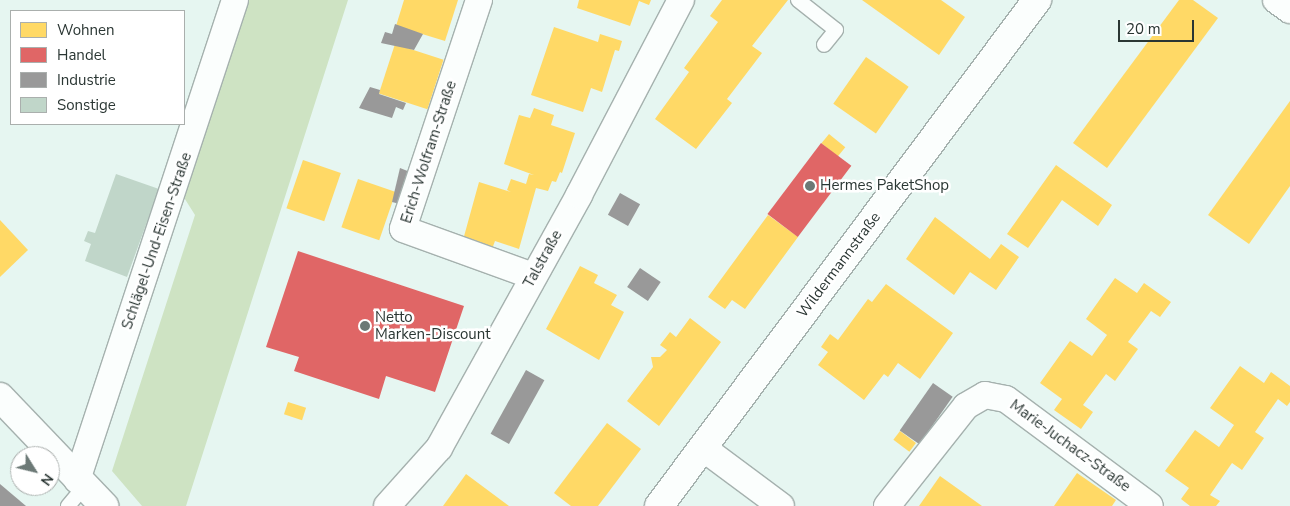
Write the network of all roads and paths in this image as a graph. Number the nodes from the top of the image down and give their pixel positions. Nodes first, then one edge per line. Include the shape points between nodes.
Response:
1 (235, 0) edge
2 (479, 0) edge
3 (681, 0) edge
4 (798, 0) edge
5 (1037, 0) edge
6 (1276, 0) edge
7 (1290, 10) edge
8 (824, 45) dead end
9 (533, 276) junction
10 (0, 397) edge
11 (703, 448) junction
12 (76, 491) edge
13 (104, 506) edge
14 (387, 506) edge
15 (659, 506) edge
16 (781, 506) edge
17 (887, 506) edge
18 (1150, 506) edge

1 - 12 street, Schlägel-Und-Eisen-Straße
2 - 9 street, Erich-Wolfram-Straße via 403,229
3 - 9 street, Talstraße
4 - 8 lane via 836,30
5 - 11 street, Wildermannstraße
6 - 7 street
9 - 14 street, Talstraße via 439,448
10 - 12 street
11 - 15 street, Wildermannstraße
11 - 16 street
12 - 13 street
17 - 18 street, Marie-Juchacz-Straße via 966,406 985,395 1006,399

